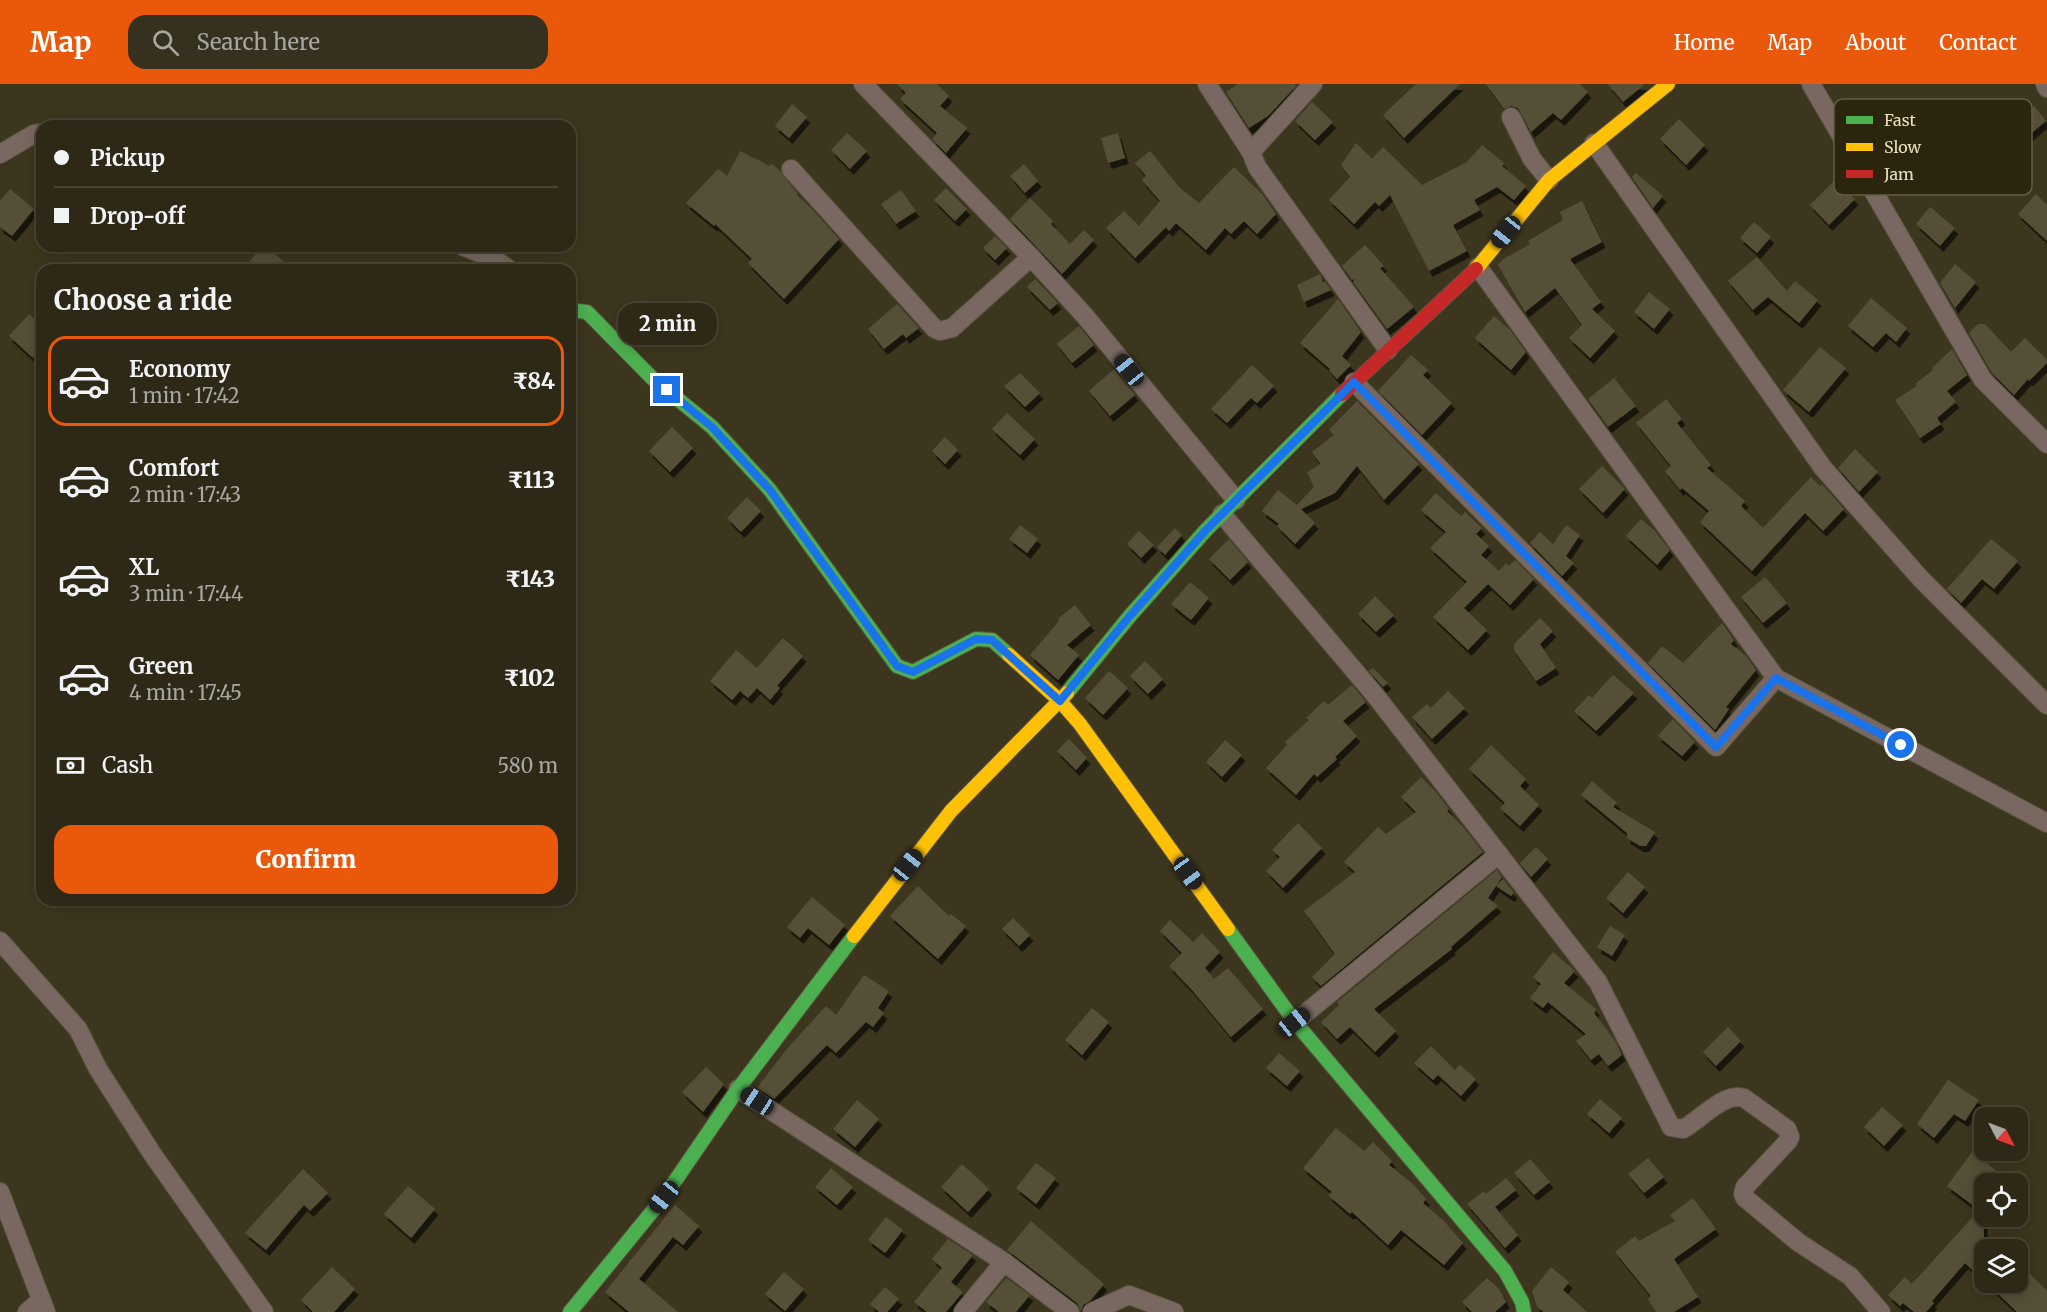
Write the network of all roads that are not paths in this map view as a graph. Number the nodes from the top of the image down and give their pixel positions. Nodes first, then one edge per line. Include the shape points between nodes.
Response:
1 (864, 84) edge
2 (1208, 84) edge
3 (1313, 84) edge
4 (1668, 84) edge
5 (1810, 84) edge
6 (2044, 84) edge
7 (2047, 88) edge
8 (1511, 117) dead end
9 (1834, 125) edge
10 (36, 134) edge
11 (1594, 143) junction
12 (1251, 153) junction
13 (0, 154) edge
14 (791, 170) dead end
15 (1549, 180) junction
16 (1875, 195) edge
17 (477, 252) edge
18 (1031, 257) junction
19 (501, 264) edge
20 (1478, 267) junction
21 (576, 311) edge
22 (1388, 351) junction
23 (1354, 382) junction
24 (2047, 444) edge
25 (1236, 500) junction
26 (1222, 514) junction
27 (1776, 678) junction
28 (1060, 701) junction
29 (2047, 705) edge
30 (2047, 823) edge
31 (1499, 854) junction
32 (0, 941) edge
33 (1294, 1022) junction
34 (738, 1089) junction
35 (0, 1192) edge
36 (1004, 1262) junction
37 (44, 1306) edge
38 (27, 1312) edge
39 (264, 1312) edge
40 (570, 1312) edge
41 (963, 1312) edge
42 (1070, 1312) edge
43 (1092, 1312) edge
44 (1174, 1312) edge
45 (1524, 1312) edge
46 (1881, 1312) edge

1 - 18 street
2 - 12 street
3 - 12 street
4 - 11 street
5 - 9 street
6 - 7 street
8 - 15 street via 1532,159
10 - 13 street
11 - 15 street
11 - 29 street via 1823,468 1921,579
12 - 22 street via 1257,167
14 - 18 street via 940,331 952,328
15 - 20 street
16 - 24 street via 1983,380
17 - 19 street
18 - 25 street via 1084,315
20 - 22 street
20 - 27 street
21 - 28 street via 587,312 652,378 712,427 770,490 897,666 913,672 976,639 992,640
22 - 23 street
23 - 25 street
23 - 27 street via 1716,747
25 - 26 street
26 - 28 street
26 - 31 street via 1375,695
27 - 30 street
28 - 33 street
28 - 34 street via 951,812
31 - 33 street
31 - 46 street via 1598,982 1671,1127 1683,1129 1737,1095 1787,1130 1788,1141 1745,1186 1745,1198 1798,1242 1850,1276
32 - 39 street via 78,1029 98,1069 153,1155
33 - 45 street via 1505,1271
34 - 36 street
34 - 40 street via 664,1197
35 - 37 street
36 - 41 street
36 - 42 street
37 - 38 street
43 - 44 street via 1129,1295

